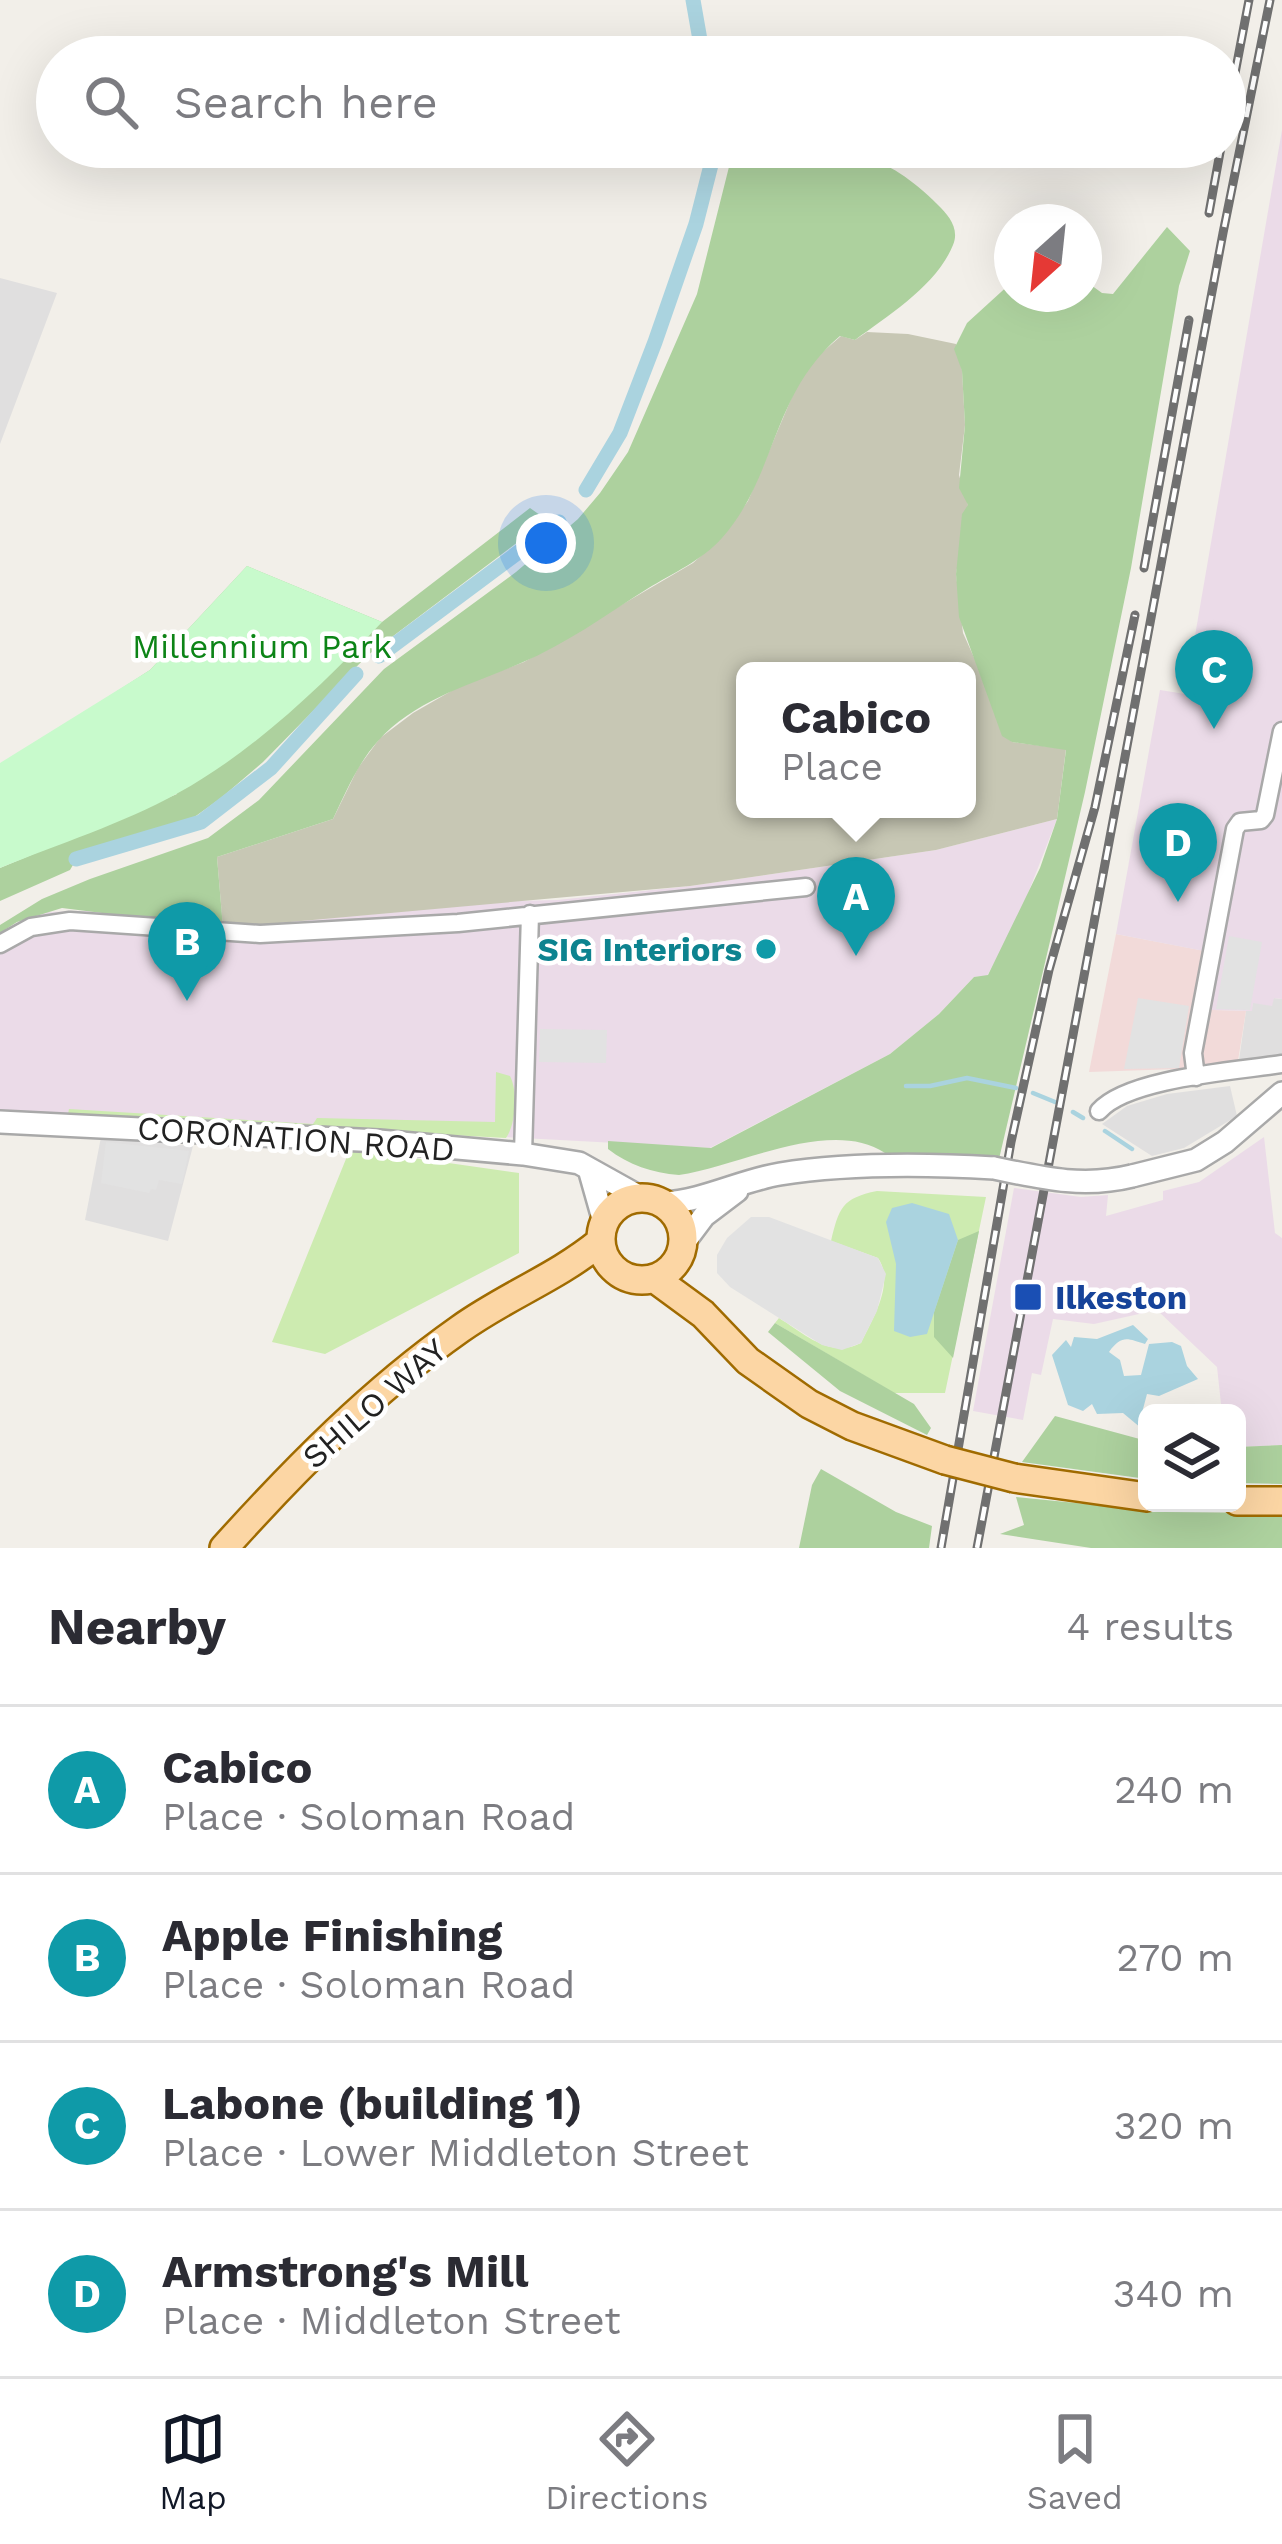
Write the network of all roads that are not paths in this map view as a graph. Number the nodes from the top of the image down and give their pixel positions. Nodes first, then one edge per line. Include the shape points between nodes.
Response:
1 (1282, 731) edge
2 (806, 887) dead end
3 (530, 914) junction
4 (0, 944) edge
5 (1282, 1064) edge
6 (1196, 1077) junction
7 (1282, 1093) edge
8 (1099, 1111) dead end
9 (0, 1122) edge
10 (523, 1154) junction
11 (589, 1169) junction
12 (752, 1180) junction
13 (651, 1200) junction
14 (602, 1232) junction
15 (681, 1250) junction
16 (622, 1276) junction
17 (654, 1278) junction
18 (542, 1284) junction
19 (703, 1314) junction
20 (1138, 1496) edge
21 (1282, 1501) edge
22 (1246, 1502) edge
23 (224, 1548) edge

1 - 6 street via 1265,814 1235,829 1197,1032
2 - 3 street
3 - 4 street via 260,934 70,921
3 - 10 street
5 - 6 street
6 - 8 street via 1133,1089
7 - 12 street, bridge via 1196,1160 1097,1184 994,1168
9 - 10 street, CORONATION ROAD
10 - 11 street, CORONATION ROAD
11 - 13 street, CORONATION ROAD
11 - 14 street
12 - 13 street via 694,1202
12 - 15 street via 704,1216
13 - 14 main road via 623,1202
13 - 15 main road via 678,1217
14 - 16 main road via 605,1258
14 - 18 main road, SHILO WAY
15 - 17 main road
15 - 19 main road
16 - 17 main road
16 - 18 main road, SHILO WAY
17 - 19 main road
18 - 23 main road, SHILO WAY via 410,1366
19 - 20 main road, bridge via 748,1361 852,1426 1014,1478
21 - 22 main road

